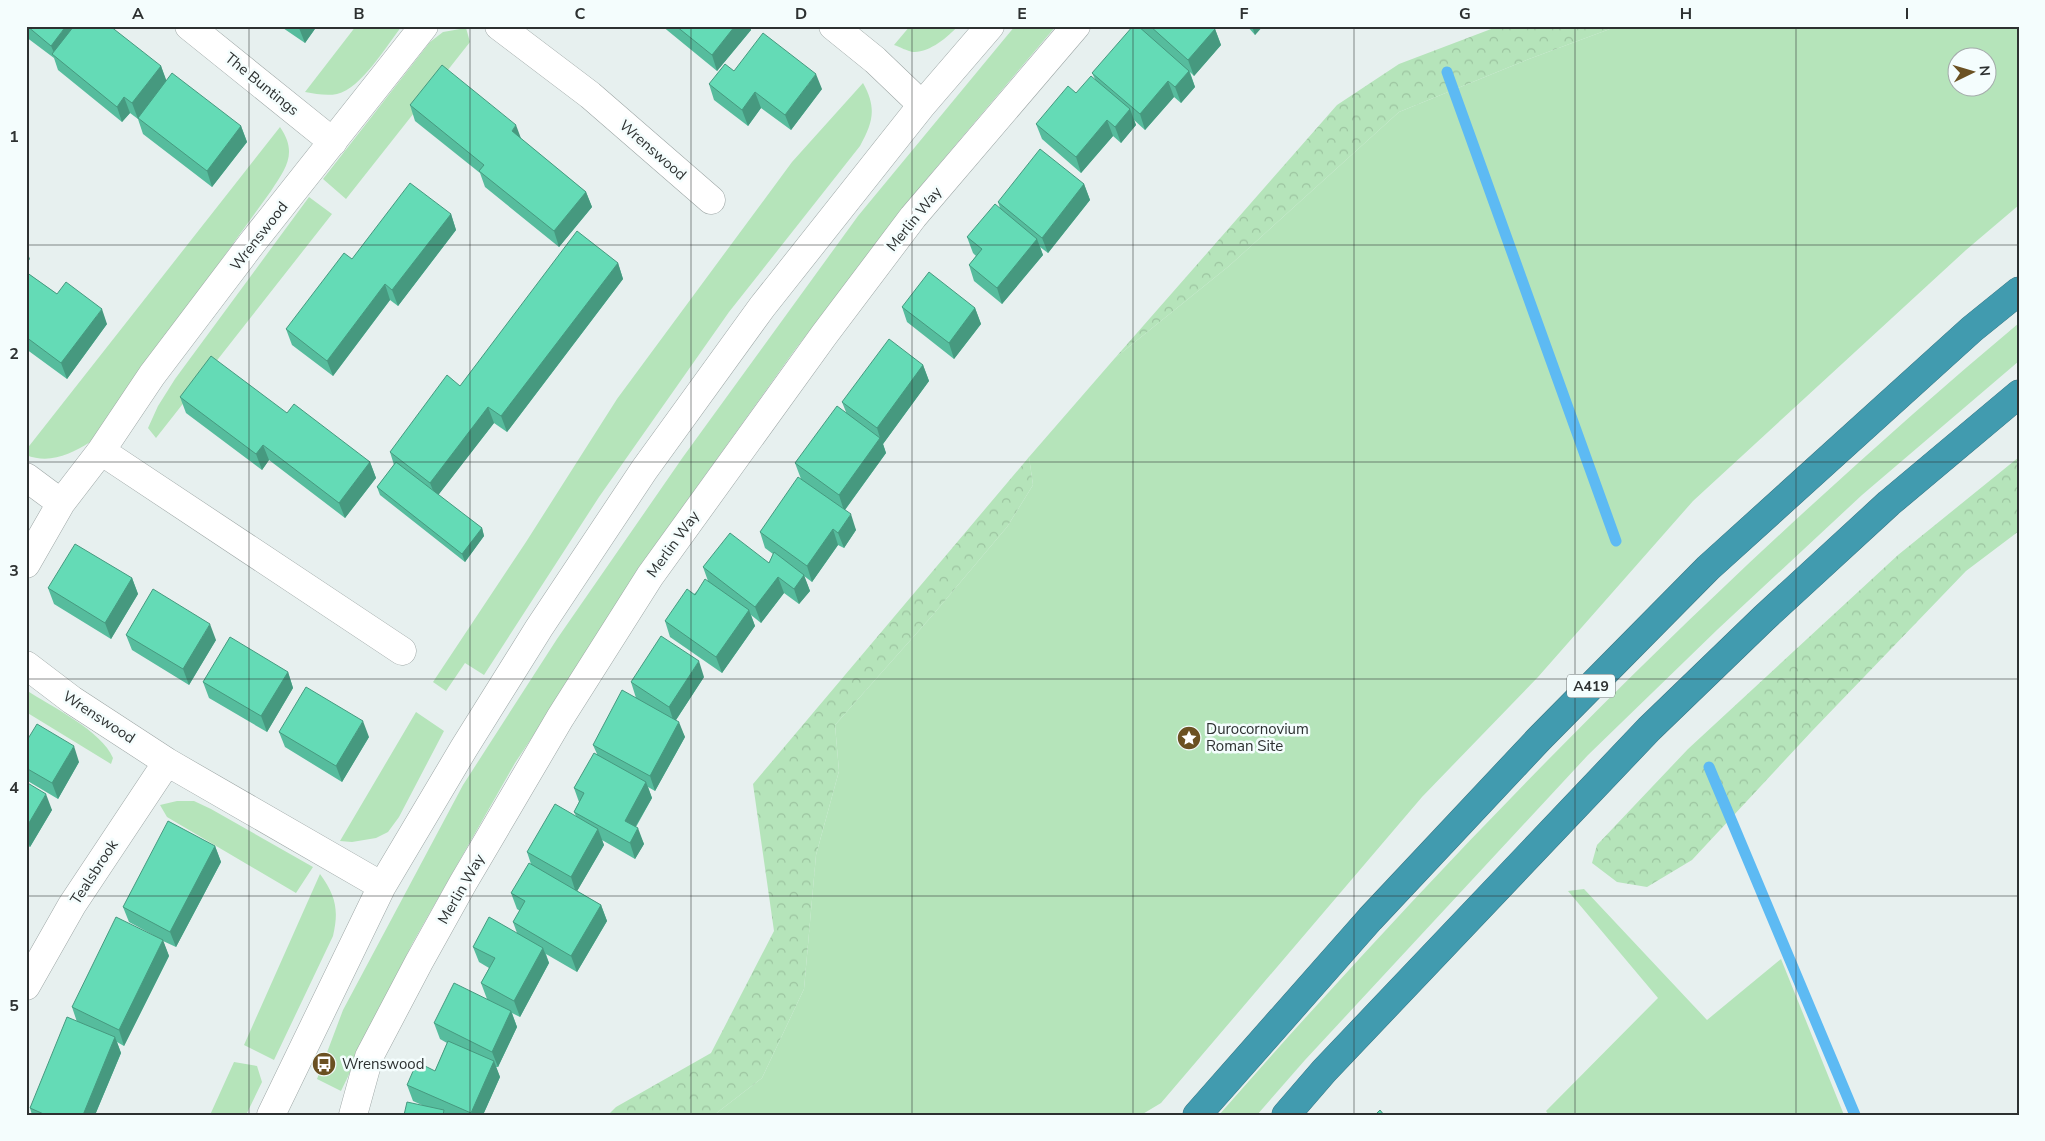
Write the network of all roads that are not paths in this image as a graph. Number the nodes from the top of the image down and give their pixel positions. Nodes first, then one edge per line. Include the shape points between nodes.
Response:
1 (190, 26) edge
2 (424, 26) edge
3 (499, 26) edge
4 (833, 26) edge
5 (990, 26) edge
6 (1076, 26) edge
7 (922, 105) junction
8 (334, 142) junction
9 (711, 200) dead end
10 (2019, 291) edge
11 (2019, 394) edge
12 (101, 451) junction
13 (26, 477) edge
14 (61, 503) junction
15 (26, 564) edge
16 (402, 651) dead end
17 (26, 665) edge
18 (167, 762) junction
19 (382, 886) junction
20 (26, 986) edge
21 (272, 1115) edge
22 (353, 1115) edge
23 (1196, 1115) edge
24 (1286, 1115) edge

1 - 8 street, The Buntings
2 - 8 street, Wrenswood
3 - 9 street, Wrenswood via 590,95
4 - 7 street
5 - 7 street
6 - 22 street, Merlin Way via 914,217 824,335 650,576 463,883 369,1057
7 - 19 street via 762,307 644,470 519,660
8 - 12 street, Wrenswood via 152,375
10 - 23 highway, A419 via 1972,329 1708,568 1539,739 1377,912
11 - 24 highway via 1889,503 1649,729
12 - 14 street, Wrenswood
12 - 16 street
13 - 14 street
14 - 15 street, Wrenswood
17 - 18 street, Wrenswood via 72,700
18 - 19 street, Wrenswood
18 - 20 street, Tealsbrook via 72,905
19 - 21 street

